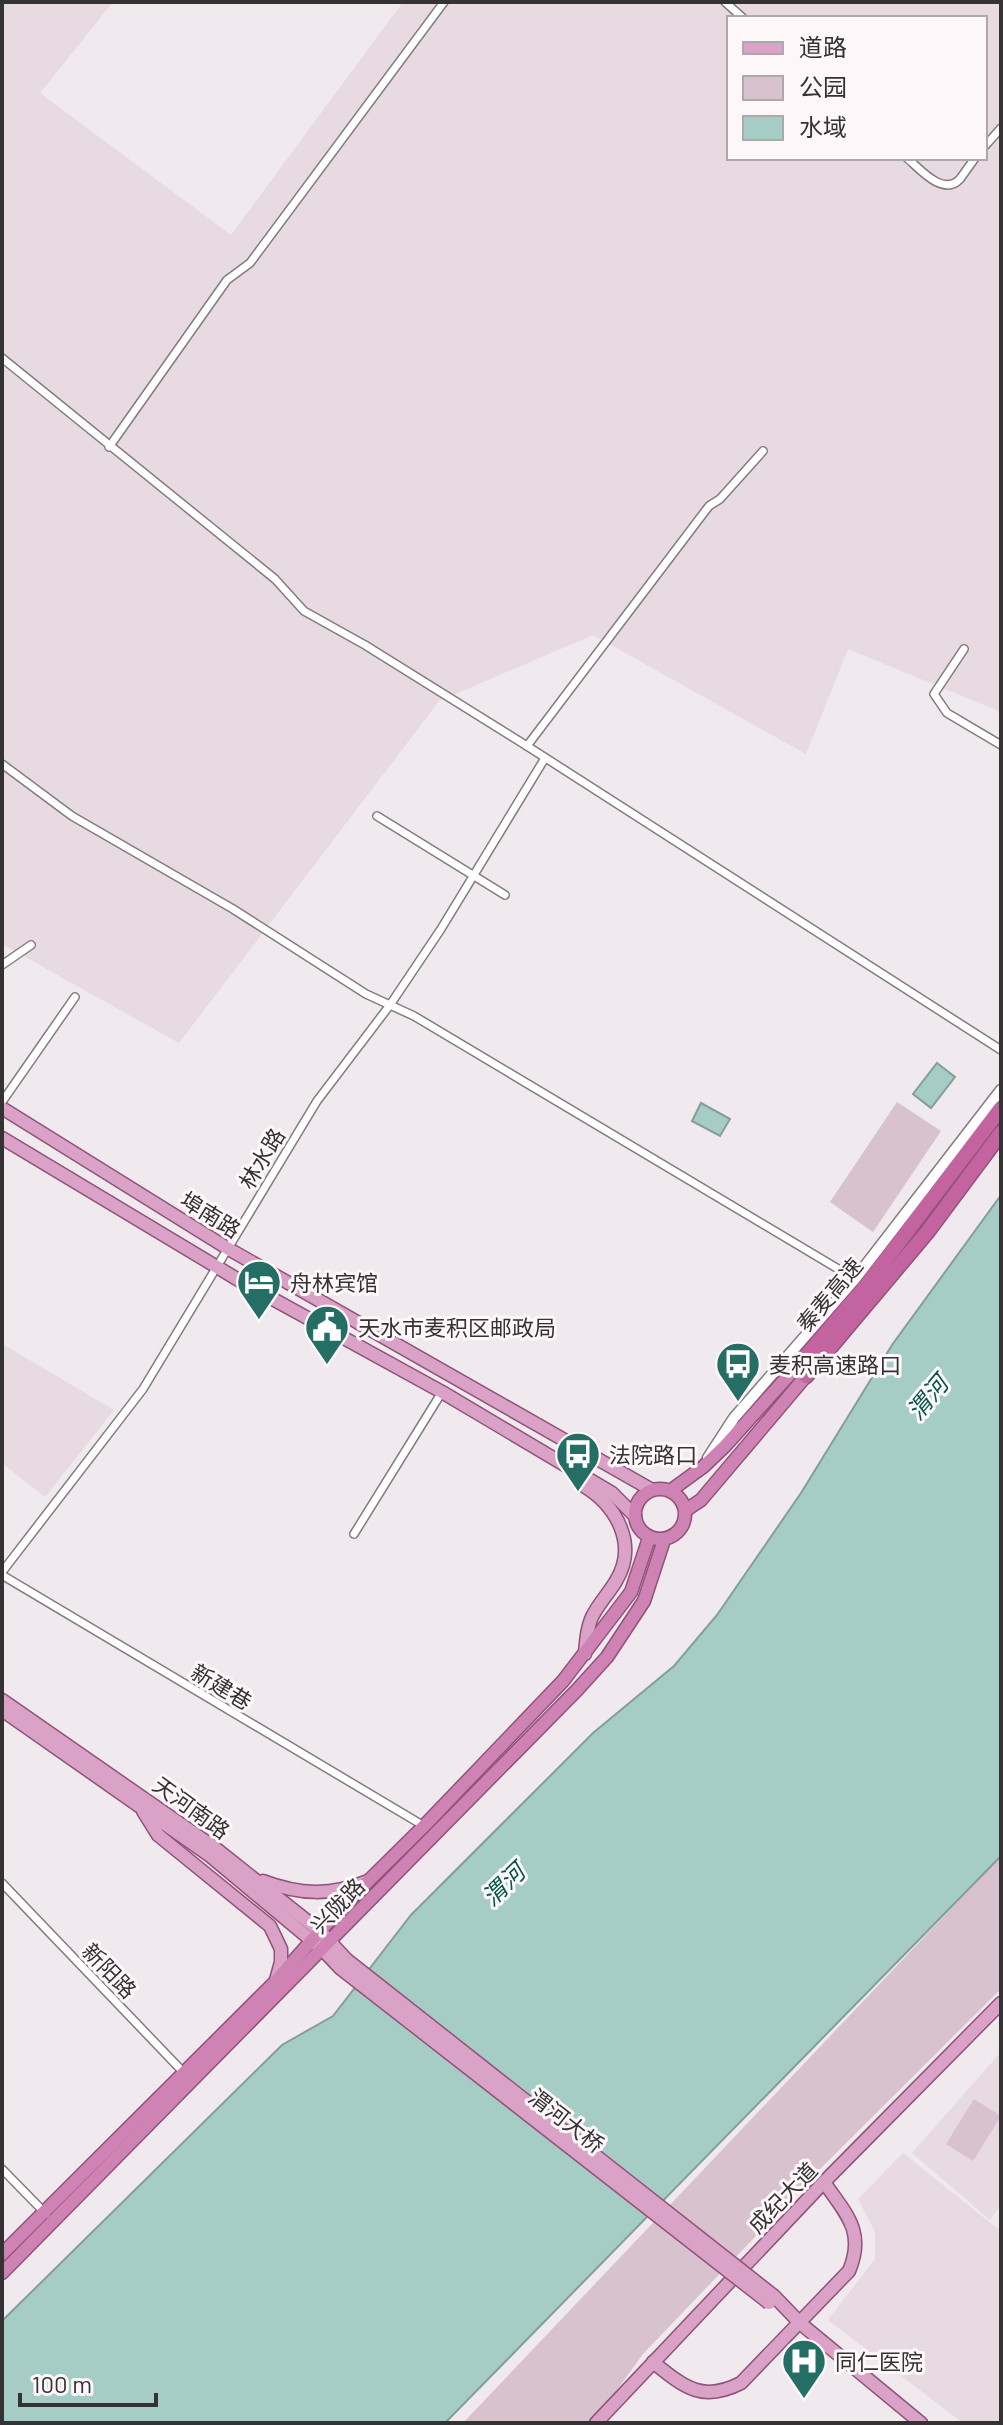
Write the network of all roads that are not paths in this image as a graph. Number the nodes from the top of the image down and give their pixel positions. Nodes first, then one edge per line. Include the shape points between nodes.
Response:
1 (444, 2) edge
2 (725, 2) edge
3 (741, 16) edge
4 (1001, 128) edge
5 (987, 144) edge
6 (909, 160) edge
7 (973, 160) edge
8 (2, 358) edge
9 (109, 447) junction
10 (763, 451) dead end
11 (964, 649) dead end
12 (1001, 745) edge
13 (527, 746) junction
14 (545, 758) junction
15 (2, 764) edge
16 (377, 816) dead end
17 (473, 876) junction
18 (505, 895) dead end
19 (31, 945) dead end
20 (2, 965) edge
21 (75, 997) dead end
22 (390, 1005) junction
23 (1001, 1050) edge
24 (1001, 1090) edge
25 (2, 1105) edge
26 (1001, 1108) edge
27 (1001, 1133) edge
28 (2, 1138) edge
29 (227, 1248) junction
30 (216, 1267) junction
31 (855, 1279) junction
32 (803, 1370) junction
33 (442, 1392) junction
34 (538, 1449) junction
35 (606, 1465) junction
36 (703, 1467) junction
37 (597, 1484) junction
38 (652, 1490) junction
39 (670, 1491) junction
40 (686, 1510) junction
41 (635, 1516) junction
42 (354, 1534) dead end
43 (649, 1538) junction
44 (664, 1540) junction
45 (2, 1574) edge
46 (584, 1656) junction
47 (2, 1700) edge
48 (2, 1710) edge
49 (140, 1805) junction
50 (424, 1826) junction
51 (251, 1877) junction
52 (368, 1881) junction
53 (3, 1887) edge
54 (321, 1941) junction
55 (344, 1964) joint
56 (275, 1982) junction
57 (1001, 2003) edge
58 (188, 2078) junction
59 (2, 2169) edge
60 (824, 2182) junction
61 (43, 2211) junction
62 (53, 2221) junction
63 (2, 2254) edge
64 (2, 2273) edge
65 (800, 2323) junction
66 (653, 2362) junction
67 (596, 2423) edge
68 (921, 2423) edge

1 - 9 street via 250,263 227,280
2 - 3 street
4 - 5 street
6 - 7 street via 945,185 957,181
8 - 9 street
9 - 13 street via 275,579 304,611
10 - 13 street via 709,506
11 - 12 street via 934,694 947,713
13 - 14 street
14 - 17 street, 林水路
14 - 23 street
15 - 22 street via 72,816
16 - 17 street
17 - 18 street
17 - 22 street, 林水路
19 - 20 street
21 - 25 street
22 - 29 street, 林水路 via 317,1101
22 - 31 street
24 - 31 main road
25 - 29 main road, 埠南路
26 - 32 highway, 秦麦高速
27 - 32 highway, 秦麦高速 via 928,1231
28 - 30 main road, 埠南路
29 - 30 street, 林水路
29 - 35 main road, 埠南路
30 - 33 main road, 埠南路
30 - 45 street, 林水路 via 143,1389
31 - 36 main road via 734,1418
32 - 36 highway, 秦麦高速
32 - 40 highway, 秦麦高速 via 701,1500
33 - 34 main road, 埠南路
33 - 42 street
34 - 37 main road, 埠南路
34 - 46 main road via 605,1502 626,1546 617,1579 588,1627
35 - 37 main road via 606,1477
35 - 38 main road, 埠南路
36 - 39 highway, 秦麦高速
37 - 41 main road, 埠南路
38 - 39 highway
38 - 41 highway via 639,1500
39 - 40 highway
40 - 44 highway via 679,1532
41 - 43 highway
43 - 44 highway
43 - 46 highway, 兴陇路 via 631,1592
44 - 54 highway, 兴陇路 via 644,1601 607,1657
45 - 50 street, 新建巷
46 - 50 highway, 兴陇路
47 - 51 main road, 天河南路
48 - 49 main road, 天河南路
49 - 54 main road, 天河南路
49 - 56 main road via 158,1835 270,1926 281,1956
50 - 52 highway, 兴陇路
51 - 52 main road via 307,1893 339,1891
51 - 54 main road, 天河南路
52 - 54 highway, 兴陇路 via 336,1913
53 - 58 street, 新阳路
54 - 55 main road, 天河南路
54 - 56 highway, 兴陇路
54 - 58 highway, 兴陇路
55 - 65 main road, 渭河大桥, bridge
56 - 58 highway, 兴陇路
57 - 60 main road, 成纪大道
58 - 61 highway, 兴陇路
58 - 62 highway, 兴陇路
59 - 61 street
60 - 65 main road via 852,2223 856,2255 849,2271
60 - 66 main road, 成纪大道
61 - 62 street
61 - 63 highway, 兴陇路
62 - 64 highway, 兴陇路
65 - 66 main road via 741,2383 727,2390 697,2392
65 - 68 main road, 渭河大桥
66 - 67 main road, 成纪大道

